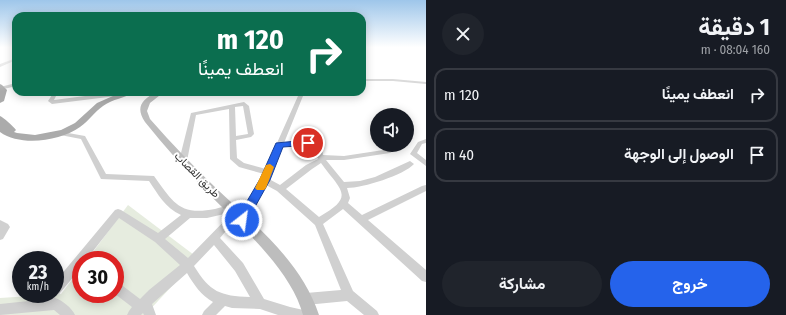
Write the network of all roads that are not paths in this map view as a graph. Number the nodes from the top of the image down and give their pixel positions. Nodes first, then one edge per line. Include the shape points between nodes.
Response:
1 (10, 62) edge
2 (12, 65) edge
3 (0, 66) edge
4 (366, 80) edge
5 (426, 83) edge
6 (12, 85) edge
7 (1, 88) edge
8 (54, 96) edge
9 (94, 96) edge
10 (111, 96) edge
11 (116, 96) edge
12 (155, 96) edge
13 (301, 96) edge
14 (0, 101) edge
15 (232, 106) junction
16 (1, 125) edge
17 (57, 133) junction
18 (233, 138) junction
19 (426, 140) edge
20 (279, 145) junction
21 (383, 152) edge
22 (321, 158) junction
23 (183, 161) junction
24 (426, 163) edge
25 (410, 164) dead end
26 (266, 176) junction
27 (342, 185) junction
28 (280, 188) junction
29 (424, 188) dead end
30 (343, 204) junction
31 (188, 214) junction
32 (236, 214) junction
33 (360, 220) junction
34 (318, 222) junction
35 (0, 224) edge
36 (0, 236) edge
37 (214, 238) junction
38 (158, 239) junction
39 (88, 251) edge
40 (188, 264) junction
41 (72, 270) edge
42 (424, 272) edge
43 (64, 280) edge
44 (124, 292) edge
45 (349, 295) junction
46 (224, 299) junction
47 (306, 299) junction
48 (44, 303) edge
49 (260, 303) junction
50 (143, 304) junction
51 (41, 306) junction
52 (0, 310) edge
53 (69, 315) edge
54 (133, 315) edge
55 (150, 315) edge
56 (208, 315) edge
57 (304, 315) edge
58 (311, 315) edge
59 (373, 315) edge

1 - 3 street
2 - 3 street
4 - 5 street
6 - 7 street
7 - 14 main road via 3,94
8 - 9 street via 51,101
10 - 17 main road via 96,102 76,122
11 - 17 main road via 101,103 76,126
12 - 23 main road, طريق القصاب via 145,105 144,112
13 - 20 street
15 - 18 street
15 - 18 street via 246,106 251,134
15 - 23 street via 193,114
16 - 17 main road via 8,134 22,137
17 - 31 street via 83,137 104,177 151,178 174,208
18 - 26 street via 233,154 237,162
19 - 24 street via 420,143 413,154
20 - 22 street via 316,143
20 - 26 street
21 - 22 street via 344,158
22 - 27 street
22 - 28 street
23 - 32 main road, طريق القصاب
25 - 27 street via 371,181
26 - 28 street
26 - 32 street
27 - 30 street via 346,197
28 - 34 street
29 - 33 street
30 - 33 street
30 - 34 street
31 - 32 street
31 - 38 street
32 - 37 street
32 - 47 main road, طريق القصاب via 285,267
33 - 42 street
34 - 45 street
35 - 36 street via 5,227
37 - 40 street
37 - 49 street via 239,267
38 - 39 street via 117,213
38 - 40 street
40 - 46 street via 198,282 209,293
40 - 50 street
41 - 43 street
44 - 50 street
45 - 47 street
45 - 59 street
46 - 49 street via 232,302
46 - 56 street
47 - 58 main road, طريق القصاب
48 - 51 street
49 - 57 street
50 - 54 street
50 - 55 street
51 - 52 street
51 - 53 street via 56,304

